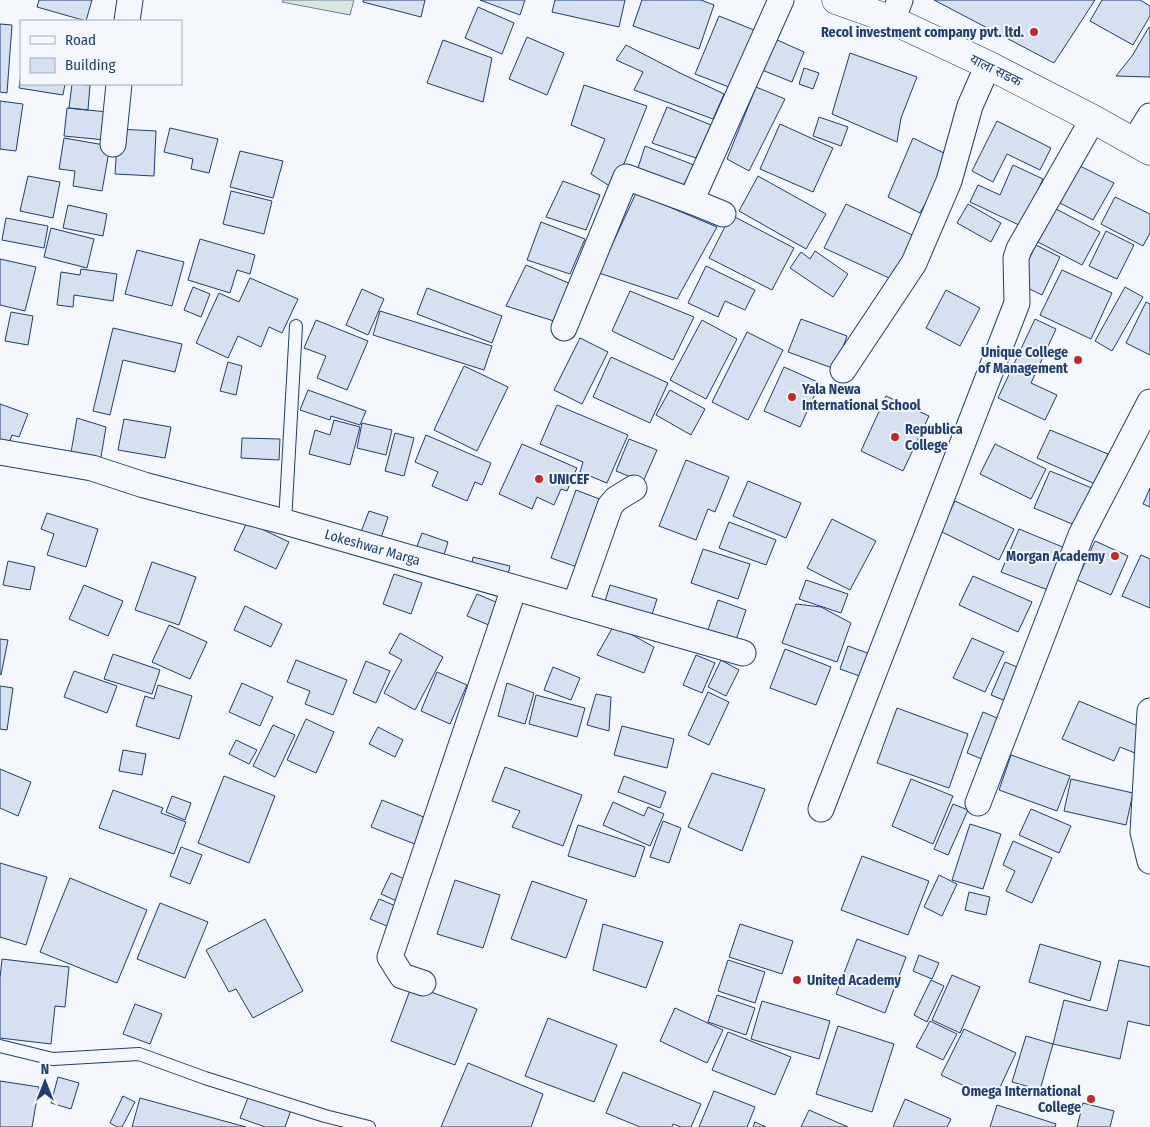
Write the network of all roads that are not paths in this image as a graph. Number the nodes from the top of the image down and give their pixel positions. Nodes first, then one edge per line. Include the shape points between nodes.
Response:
1 (130, 0) edge
2 (781, 0) edge
3 (836, 0) edge
4 (896, 10) edge
5 (127, 20) edge
6 (988, 65) junction
7 (119, 85) edge
8 (1150, 116) edge
9 (1093, 119) junction
10 (113, 144) dead end
11 (1142, 146) edge
12 (691, 201) junction
13 (722, 214) dead end
14 (296, 326) dead end
15 (564, 328) dead end
16 (843, 370) dead end
17 (1150, 402) edge
18 (0, 452) edge
19 (634, 488) dead end
20 (285, 522) junction
21 (514, 588) junction
22 (575, 605) junction
23 (743, 653) dead end
24 (1150, 711) edge
25 (978, 803) dead end
26 (821, 809) dead end
27 (1150, 861) edge
28 (423, 983) dead end
29 (0, 1046) edge
30 (369, 1127) edge

1 - 5 street
2 - 12 street
3 - 4 main road, याला सडक
4 - 6 main road, याला सडक
6 - 9 main road, याला सडक
6 - 16 street via 970,106 950,180 914,263
7 - 10 street
8 - 11 street
9 - 11 main road, याला सडक
9 - 26 street via 1019,249 1016,258 1017,303
12 - 13 street
12 - 15 street via 626,177
14 - 20 lane
17 - 25 street via 1081,535
18 - 20 street, Lokeshwar Marga via 92,468
19 - 22 street via 610,506
20 - 21 street, Lokeshwar Marga
21 - 22 street, Lokeshwar Marga
21 - 28 street via 390,956 402,976
22 - 23 street, Lokeshwar Marga
24 - 27 street via 1143,832
29 - 30 lane via 53,1059 140,1054 205,1078

